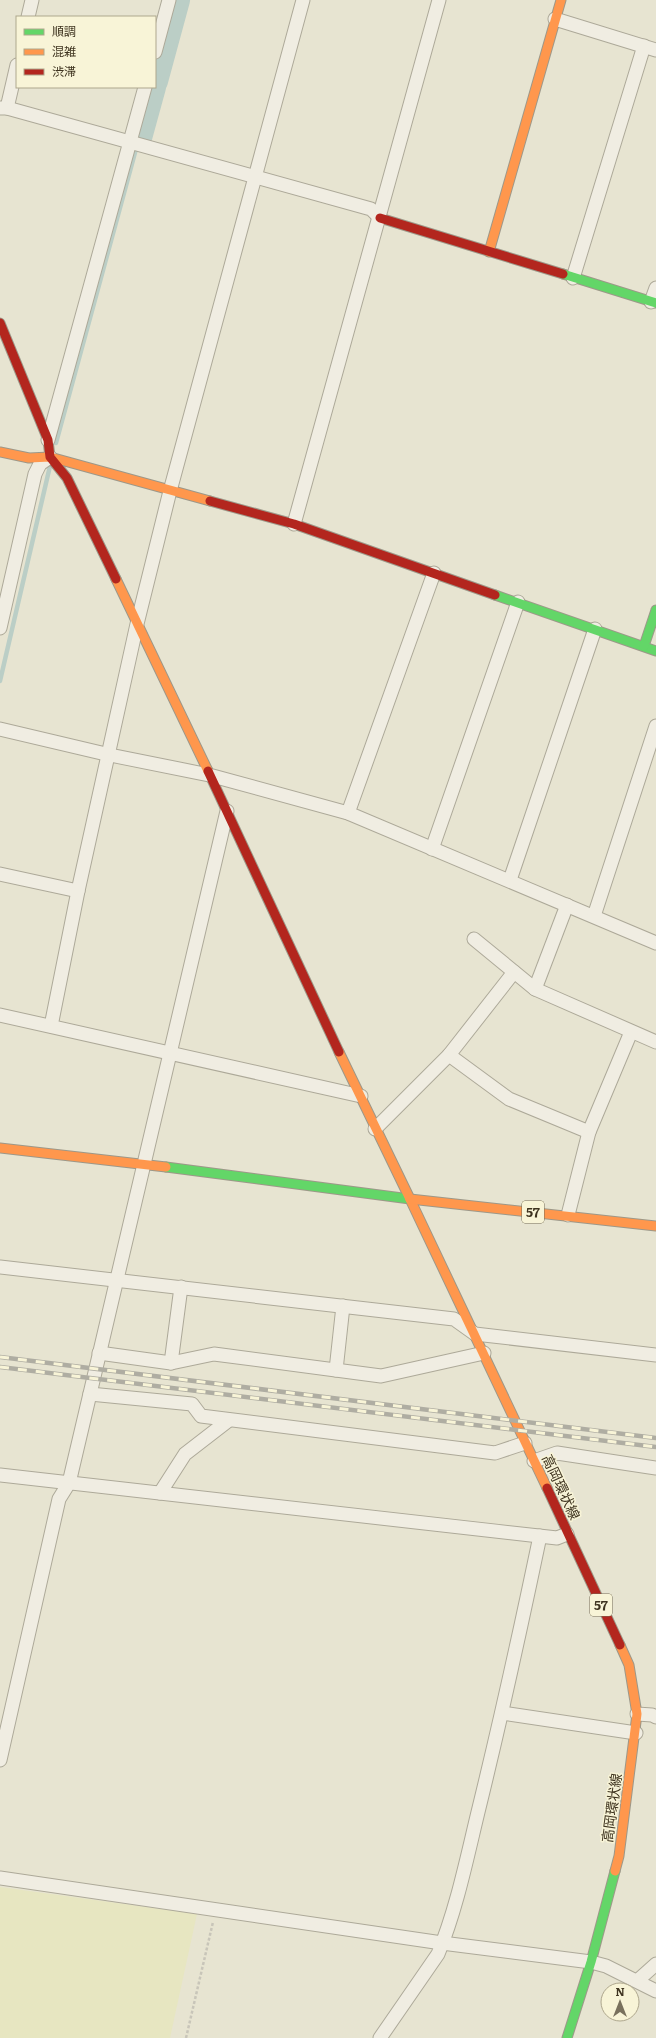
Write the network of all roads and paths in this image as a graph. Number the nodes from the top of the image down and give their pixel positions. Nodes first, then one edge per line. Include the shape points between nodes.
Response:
1 (32, 0) edge
2 (169, 0) edge
3 (303, 0) edge
4 (439, 0) edge
5 (561, 0) edge
6 (28, 16) edge
7 (555, 19) junction
8 (156, 48) edge
9 (650, 48) edge
10 (16, 68) edge
11 (146, 88) edge
12 (3, 108) edge
13 (135, 144) junction
14 (255, 177) junction
15 (380, 218) junction
16 (489, 252) junction
17 (573, 278) junction
18 (656, 288) edge
19 (654, 303) edge
20 (0, 323) edge
21 (48, 440) junction
22 (0, 452) edge
23 (55, 461) junction
24 (170, 491) junction
25 (294, 524) junction
26 (434, 573) junction
27 (518, 602) junction
28 (656, 610) edge
29 (137, 624) junction
30 (0, 628) edge
31 (595, 629) junction
32 (644, 646) junction
33 (656, 651) edge
34 (656, 726) edge
35 (0, 730) edge
36 (110, 756) junction
37 (209, 775) junction
38 (227, 811) junction
39 (348, 813) junction
40 (432, 849) junction
41 (0, 874) edge
42 (510, 880) junction
43 (78, 891) junction
44 (567, 905) junction
45 (594, 916) junction
46 (474, 939) dead end
47 (656, 943) edge
48 (514, 972) junction
49 (535, 989) junction
50 (0, 1015) edge
51 (51, 1026) junction
52 (631, 1032) junction
53 (656, 1042) edge
54 (171, 1054) junction
55 (448, 1055) junction
56 (361, 1096) junction
57 (375, 1129) junction
58 (589, 1132) junction
59 (0, 1148) edge
60 (144, 1164) junction
61 (410, 1199) junction
62 (568, 1215) junction
63 (656, 1226) edge
64 (0, 1267) edge
65 (116, 1280) junction
66 (181, 1288) junction
67 (343, 1306) junction
68 (475, 1334) junction
69 (99, 1353) junction
70 (484, 1353) junction
71 (656, 1355) edge
72 (171, 1363) junction
73 (336, 1370) junction
74 (90, 1394) junction
75 (229, 1420) junction
76 (525, 1443) junction
77 (534, 1461) junction
78 (656, 1468) edge
79 (0, 1475) edge
80 (69, 1483) junction
81 (160, 1493) junction
82 (567, 1534) junction
83 (540, 1536) junction
84 (502, 1713) junction
85 (637, 1714) junction
86 (656, 1717) edge
87 (636, 1733) junction
88 (0, 1760) edge
89 (0, 1878) edge
90 (216, 1910) junction
91 (442, 1943) junction
92 (591, 1962) junction
93 (656, 1964) edge
94 (637, 1981) junction
95 (656, 1991) edge
96 (186, 2038) edge
97 (380, 2038) edge
98 (567, 2038) edge

1 - 6 street
2 - 8 street
3 - 14 street
4 - 15 street
5 - 7 street
7 - 9 street
7 - 16 street
9 - 17 street
10 - 12 street
11 - 13 street
12 - 13 street
13 - 14 street
13 - 21 street
14 - 15 street via 371,209
14 - 24 street
15 - 16 street
15 - 25 street
16 - 17 street
17 - 19 street
18 - 19 street
20 - 21 street
21 - 23 street
22 - 23 street
23 - 24 street
23 - 29 street, 高岡環状線 via 67,478
23 - 30 street via 40,464 35,474
24 - 25 street
24 - 29 street
25 - 26 street
26 - 27 street
26 - 39 street
27 - 31 street
27 - 40 street
28 - 32 street
29 - 36 street
29 - 37 street, 高岡環状線
31 - 32 street
31 - 42 street
32 - 33 street
34 - 45 street
35 - 36 street
36 - 37 street
36 - 43 street
37 - 38 street, 高岡環状線
37 - 39 street
38 - 54 street
38 - 56 street, 高岡環状線
39 - 40 street
40 - 42 street
41 - 43 street
42 - 44 street
43 - 51 street
44 - 45 street
44 - 49 street
45 - 47 street
46 - 48 street
48 - 49 street
48 - 55 street
49 - 52 street
50 - 51 street
51 - 54 street
52 - 53 street
52 - 58 street
54 - 56 street
54 - 60 street
55 - 57 street
55 - 58 street via 509,1099
56 - 57 street, 高岡環状線
57 - 61 street, 高岡環状線
58 - 62 street
59 - 60 street
60 - 61 street
60 - 65 street
61 - 62 street, 57
61 - 68 street, 高岡環状線 / 57
62 - 63 street, 57
64 - 65 street
65 - 66 street
65 - 69 street
66 - 67 street
66 - 72 street
67 - 68 street via 454,1319
67 - 73 street
68 - 70 street, 高岡環状線 / 57
68 - 71 street
69 - 72 street
69 - 74 street
70 - 73 street via 382,1376
70 - 76 street, 高岡環状線 / 57
72 - 73 street via 214,1354
74 - 75 street via 192,1404 201,1416
74 - 80 street
75 - 76 street via 495,1453
75 - 81 street via 185,1454
76 - 77 street, 高岡環状線 / 57
77 - 78 street via 557,1453
77 - 82 street, 高岡環状線 / 57
79 - 80 street
80 - 81 street
80 - 88 street via 59,1499
81 - 83 street
82 - 83 street via 557,1538
82 - 85 street, 高岡環状線 / 57 via 629,1665
83 - 84 street
84 - 87 street
84 - 91 street via 459,1887
85 - 86 street
85 - 87 street, 高岡環状線 / 57
87 - 92 street, 高岡環状線 / 57 via 620,1856
89 - 90 street
90 - 91 street
90 - 96 path
91 - 92 street
91 - 97 street via 438,1954
92 - 94 street via 606,1966
92 - 98 street, 高岡環状線 / 57
93 - 94 street
94 - 95 street

